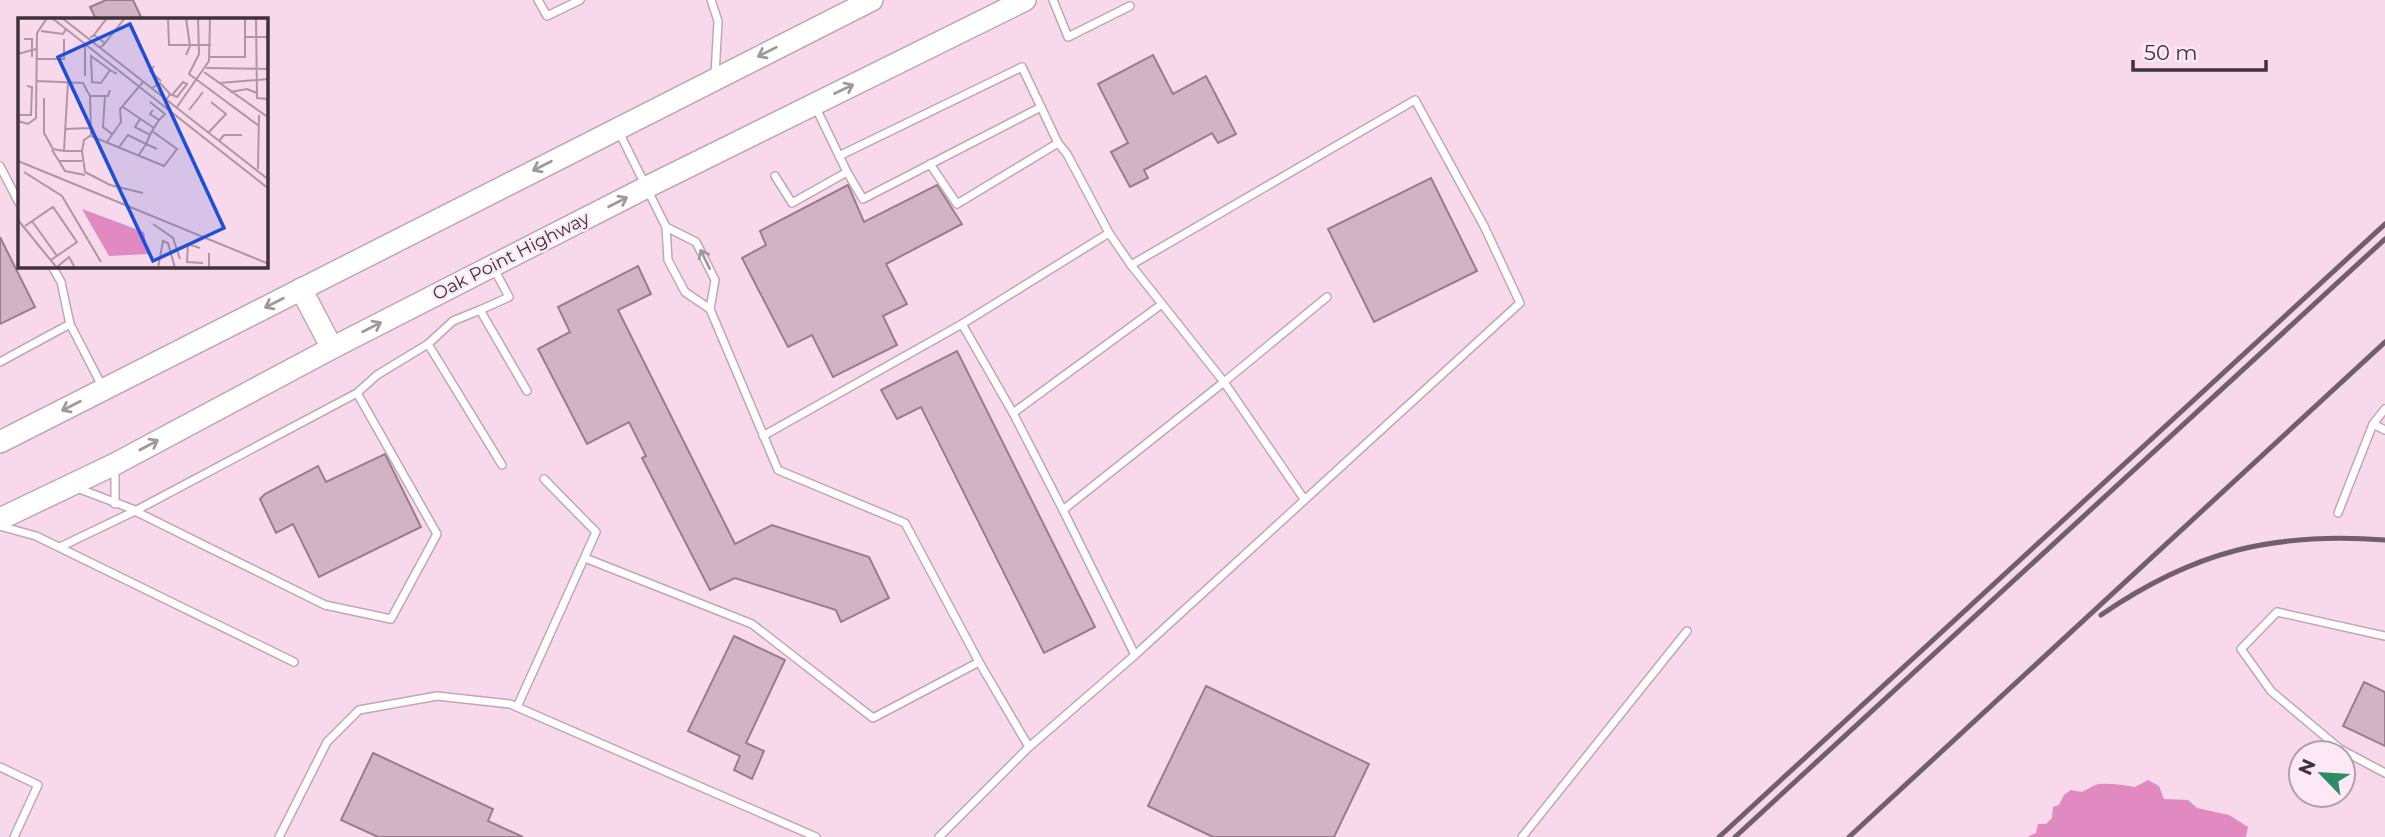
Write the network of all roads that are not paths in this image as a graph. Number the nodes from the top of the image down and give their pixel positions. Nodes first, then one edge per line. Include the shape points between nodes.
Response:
1 (538, 0) edge
2 (580, 0) edge
3 (711, 0) edge
4 (872, 0) edge
5 (1025, 0) edge
6 (1053, 0) edge
7 (1130, 6) dead end
8 (715, 79) junction
9 (814, 104) junction
10 (1041, 107) junction
11 (617, 129) junction
12 (1058, 143) junction
13 (839, 156) junction
14 (930, 164) junction
15 (0, 166) edge
16 (847, 172) junction
17 (775, 176) dead end
18 (645, 188) junction
19 (18, 201) edge
20 (666, 226) junction
21 (1109, 233) junction
22 (1131, 265) junction
23 (492, 266) junction
24 (53, 268) edge
25 (301, 289) junction
26 (1327, 297) dead end
27 (1162, 304) junction
28 (710, 309) junction
29 (480, 310) junction
30 (70, 324) junction
31 (961, 324) junction
32 (428, 344) junction
33 (332, 348) junction
34 (0, 362) edge
35 (1224, 382) junction
36 (104, 390) junction
37 (527, 391) dead end
38 (357, 393) junction
39 (2385, 409) edge
40 (1013, 413) junction
41 (2372, 424) junction
42 (2385, 430) edge
43 (763, 436) junction
44 (0, 442) edge
45 (115, 464) junction
46 (502, 465) dead end
47 (544, 480) dead end
48 (69, 485) junction
49 (1304, 499) junction
50 (115, 504) junction
51 (135, 510) junction
52 (1063, 510) junction
53 (2338, 513) dead end
54 (0, 519) edge
55 (0, 526) edge
56 (60, 547) junction
57 (584, 558) junction
58 (1687, 631) dead end
59 (2385, 636) edge
60 (1135, 654) junction
61 (295, 662) dead end
62 (979, 662) junction
63 (517, 707) junction
64 (1029, 747) junction
65 (0, 767) edge
66 (2385, 774) edge
67 (14, 837) edge
68 (279, 837) edge
69 (816, 837) edge
70 (939, 837) edge
71 (1522, 837) edge

1 - 2 lane via 547,16
3 - 8 lane via 718,21
4 -> 8 main road
9 -> 5 main road, Oak Point Highway
6 - 7 lane via 1069,37
8 - 11 main road
9 - 13 lane
9 - 18 main road, Oak Point Highway
10 - 12 lane
10 - 13 lane via 1022,67
10 - 14 lane
11 - 18 lane
11 -> 25 main road
12 - 14 lane via 957,204
12 - 21 lane
13 - 16 lane
14 - 16 lane via 863,199
15 - 19 lane
16 - 17 lane via 792,203
18 - 20 lane
23 -> 18 main road, Oak Point Highway
20 - 28 lane via 668,260 685,292
28 -> 20 lane via 715,281 696,242
21 - 22 lane
21 - 31 lane
22 - 27 lane
22 - 49 lane via 1415,100 1520,303
23 - 29 lane via 509,297
33 -> 23 main road, Oak Point Highway
24 - 30 lane via 61,282
25 - 33 main road
25 -> 36 main road
26 - 35 lane
27 - 35 lane
27 - 40 lane
28 - 43 lane
29 - 32 lane via 453,321
29 - 37 lane
30 - 34 lane
30 - 36 lane
31 - 40 lane
31 - 43 lane
32 - 38 lane
32 - 46 lane
45 -> 33 main road, Oak Point Highway
35 - 49 lane
35 - 52 lane
36 -> 44 main road
38 - 51 lane
38 - 51 lane via 437,534 391,619 325,605
39 - 41 lane
40 - 52 lane
41 - 42 lane
41 - 53 lane
43 - 62 lane via 778,470 905,523
45 - 48 main road, Oak Point Highway
45 - 50 lane
47 - 57 lane via 596,532
48 - 50 lane
48 - 54 main road, Oak Point Highway
49 - 60 lane
50 - 51 lane
51 - 56 lane
52 - 60 lane
55 - 56 lane
56 - 61 lane
57 - 62 lane via 752,624 873,718
57 - 63 lane
58 - 71 lane
59 - 66 lane via 2277,612 2241,649 2271,691 2340,749
60 - 64 lane
62 - 64 lane
63 - 68 lane via 437,695 359,710 327,742
63 - 69 lane
64 - 70 lane
65 - 67 lane via 38,785

